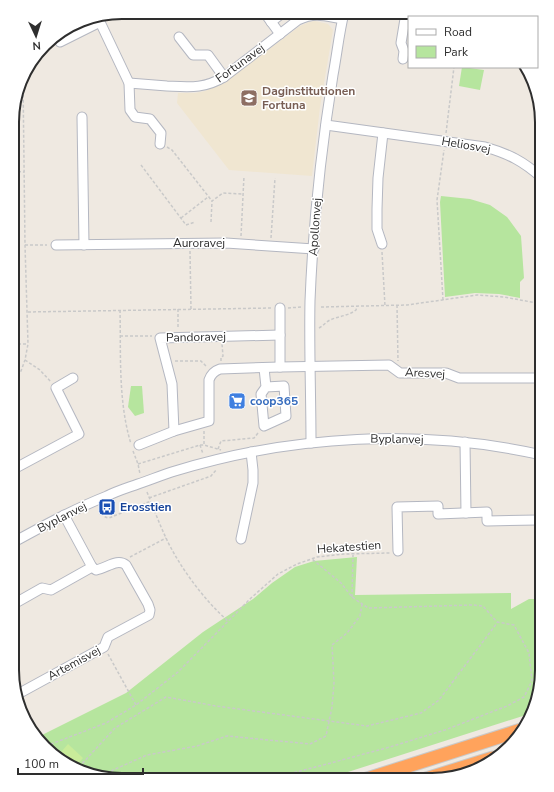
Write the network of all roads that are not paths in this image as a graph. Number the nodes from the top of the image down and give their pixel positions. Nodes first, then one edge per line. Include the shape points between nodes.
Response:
1 (269, 19) edge
2 (275, 19) edge
3 (301, 19) edge
4 (343, 19) edge
5 (405, 19) edge
6 (102, 21) edge
7 (271, 22) junction
8 (93, 23) edge
9 (280, 34) junction
10 (179, 37) dead end
11 (60, 42) dead end
12 (403, 59) dead end
13 (224, 77) junction
14 (129, 83) junction
15 (82, 117) dead end
16 (326, 125) junction
17 (383, 133) junction
18 (160, 144) road end
19 (535, 172) edge
20 (84, 244) junction
21 (382, 244) road end
22 (56, 245) road end
23 (314, 248) junction
24 (280, 308) road end
25 (280, 336) junction
26 (310, 366) junction
27 (280, 367) junction
28 (264, 368) junction
29 (73, 378) dead end
30 (535, 378) edge
31 (266, 387) junction
32 (174, 431) junction
33 (465, 442) junction
34 (311, 443) junction
35 (138, 446) dead end
36 (251, 452) junction
37 (535, 453) edge
38 (19, 466) edge
39 (466, 513) junction
40 (64, 515) junction
41 (535, 520) edge
42 (19, 537) edge
43 (241, 539) dead end
44 (398, 551) road end
45 (92, 567) junction
46 (19, 601) edge
47 (22, 692) edge
48 (514, 732) edge
49 (471, 765) edge
50 (456, 770) edge
51 (386, 773) edge

1 - 7 street
2 - 7 street
3 - 9 street, Fortunavej
4 - 16 street, Apollonvej
5 - 12 street via 401,43
6 - 14 street
7 - 9 street
8 - 11 street
9 - 13 street, Fortunavej
10 - 13 street via 193,55 208,55
13 - 14 street, Fortunavej via 198,86
14 - 18 street via 130,110 135,117 150,119 161,133
15 - 20 street
16 - 17 street, Heliosvej
16 - 23 street, Apollonvej
17 - 19 street, Heliosvej via 484,147 502,152
17 - 21 street via 377,209 377,229
20 - 22 street, Auroravej
20 - 23 street, Auroravej via 190,243
23 - 26 street, Apollonvej via 310,300
24 - 25 street
25 - 27 street
25 - 32 street, Pandoravej via 160,338 172,384
26 - 27 street
26 - 30 street, Aresvej via 389,365 400,373 446,373 459,378
26 - 34 street, Apollonvej
27 - 28 street
28 - 31 street
28 - 32 street via 215,371 209,380 209,422
29 - 38 street via 56,388 79,434
31 - 31 street via 284,386 286,416 264,426 261,394
32 - 35 street
33 - 34 street, Byplanvej via 363,438
33 - 37 street, Byplanvej
33 - 39 street
34 - 36 street, Byplanvej
36 - 40 street, Byplanvej via 173,472 114,493
36 - 43 street via 253,483
39 - 41 street via 487,512 487,521
39 - 44 street via 438,514 438,506 396,507
40 - 42 street, Byplanvej
40 - 45 street
45 - 46 street via 51,590 42,588
45 - 47 street, Artemisvej via 96,570 119,562 126,564 148,604 148,615 108,637 104,647
48 - 51 highway
49 - 50 highway

